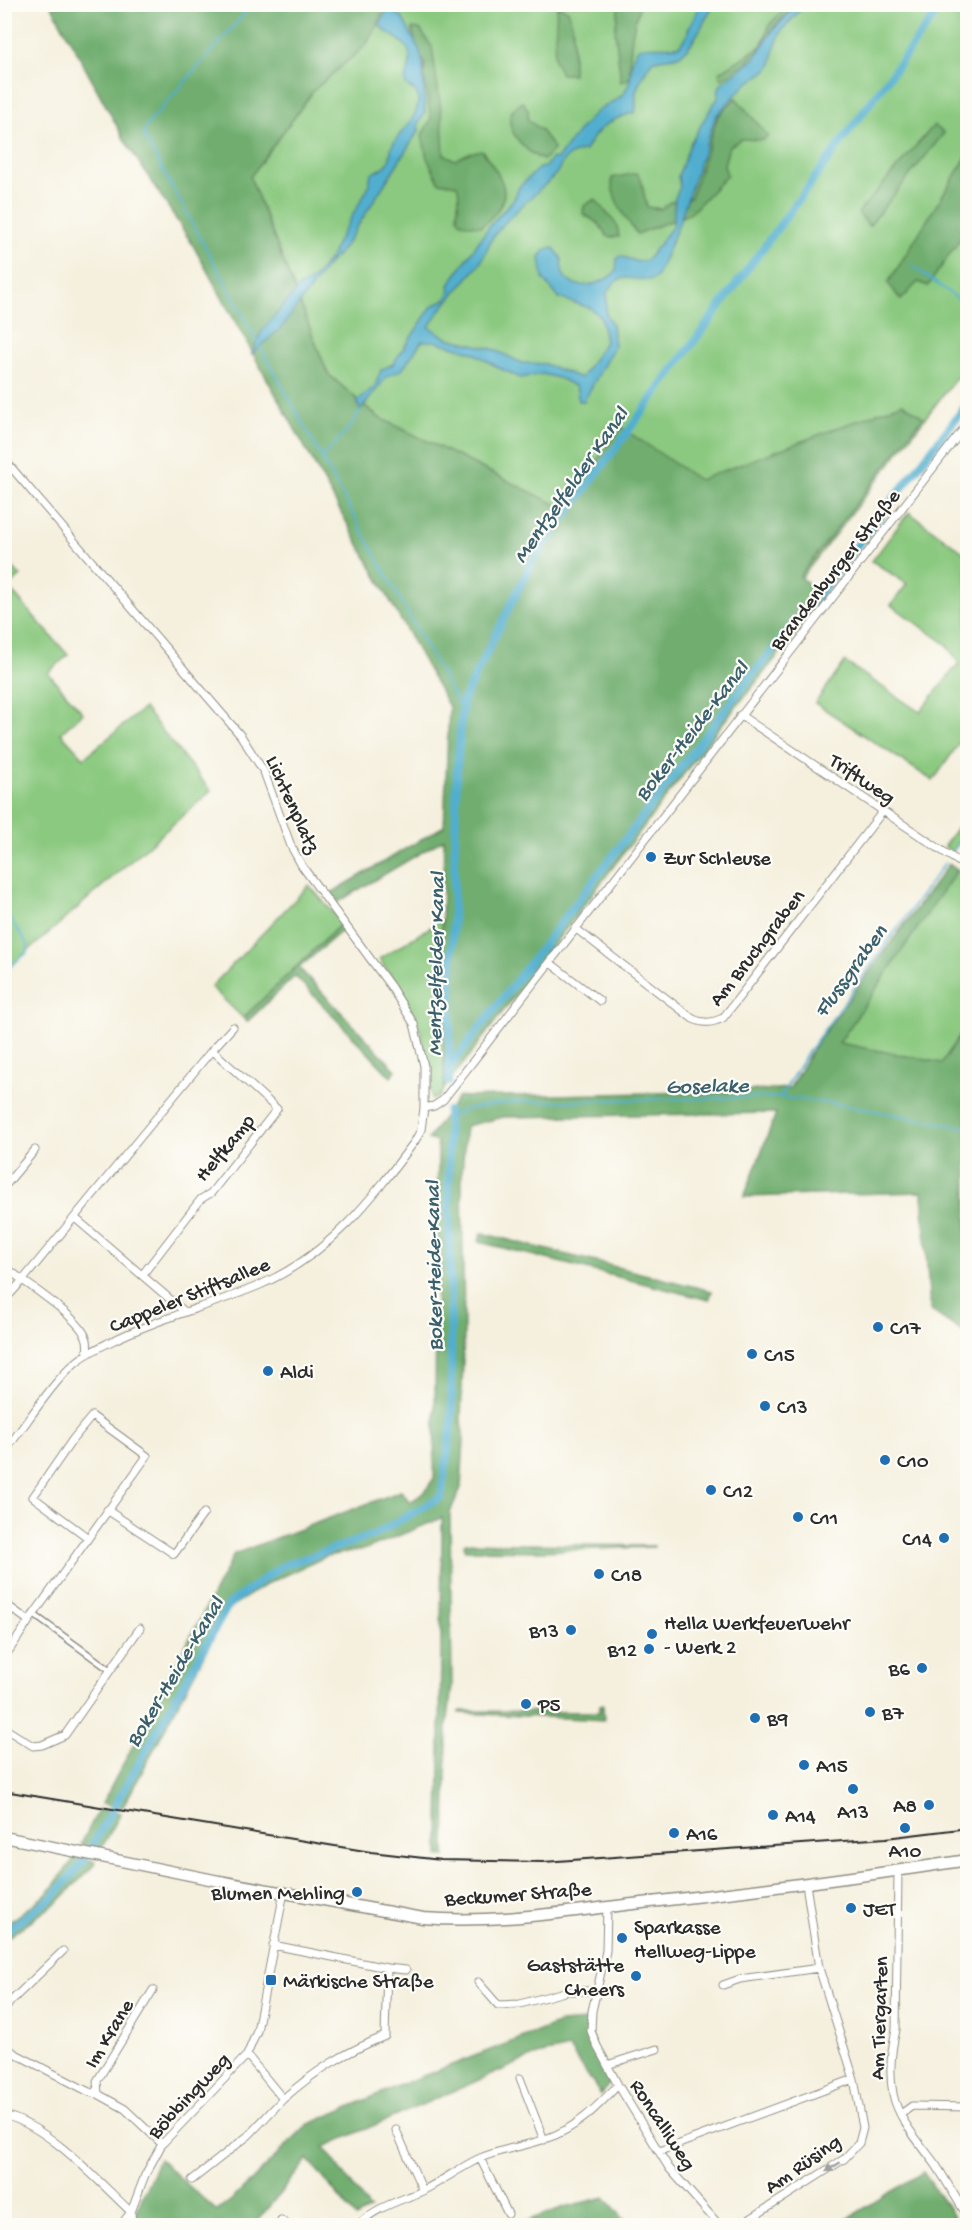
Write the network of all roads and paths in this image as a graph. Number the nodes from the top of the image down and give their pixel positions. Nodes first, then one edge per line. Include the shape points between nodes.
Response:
1 (968, 423) edge
2 (4, 459) edge
3 (740, 715) junction
4 (882, 811) junction
5 (968, 868) edge
6 (575, 927) junction
7 (549, 962) junction
8 (600, 1001) dead end
9 (233, 1027) dead end
10 (212, 1050) junction
11 (424, 1108) junction
12 (35, 1150) dead end
13 (8, 1176) edge
14 (4, 1186) edge
15 (75, 1218) junction
16 (4, 1266) edge
17 (143, 1274) junction
18 (22, 1281) junction
19 (4, 1300) edge
20 (184, 1312) junction
21 (87, 1354) junction
22 (4, 1452) edge
23 (107, 1510) junction
24 (204, 1513) dead end
25 (87, 1537) junction
26 (4, 1603) edge
27 (33, 1614) junction
28 (28, 1621) junction
29 (140, 1628) dead end
30 (4, 1658) edge
31 (110, 1670) junction
32 (4, 1728) edge
33 (4, 1837) edge
34 (968, 1860) edge
35 (898, 1871) junction
36 (806, 1884) junction
37 (284, 1892) junction
38 (607, 1907) junction
39 (273, 1945) junction
40 (63, 1951) dead end
41 (387, 1968) junction
42 (819, 1968) junction
43 (405, 1970) dead end
44 (478, 1982) dead end
45 (723, 1985) dead end
46 (153, 1990) dead end
47 (597, 1991) junction
48 (4, 2011) edge
49 (4, 2044) edge
50 (657, 2049) dead end
51 (247, 2055) junction
52 (607, 2065) junction
53 (520, 2078) dead end
54 (854, 2079) junction
55 (618, 2085) junction
56 (98, 2094) junction
57 (283, 2099) junction
58 (968, 2106) edge
59 (901, 2114) junction
60 (4, 2115) edge
61 (396, 2130) dead end
62 (544, 2140) junction
63 (162, 2144) junction
64 (660, 2151) junction
65 (480, 2158) junction
66 (192, 2180) dead end
67 (423, 2191) junction
68 (131, 2212) junction
69 (508, 2214) dead end
70 (366, 2217) junction
71 (968, 2217) edge
72 (281, 2220) dead end
73 (120, 2226) edge
74 (132, 2226) edge
75 (289, 2226) edge
76 (358, 2226) edge
77 (372, 2226) edge
78 (720, 2226) edge
79 (739, 2226) edge

1 - 3 street, Brandenburger Straße
2 - 11 street, Lichtenplatz via 254,754 302,866 414,1024 424,1066
3 - 4 street, Triftweg
3 - 6 street, Brandenburger Straße
4 - 5 street, Triftweg
4 - 6 street, Am Bruchgraben via 717,1021 703,1023 693,1019
6 - 7 street, Brandenburger Straße
7 - 8 street
7 - 11 street, Brandenburger Straße via 442,1100
9 - 10 street
10 - 15 street
10 - 17 street, Helfkamp via 277,1109
11 - 20 street, Cappeler Stiftsallee via 415,1141 336,1236 286,1273
12 - 13 street
13 - 14 street
15 - 17 street
15 - 18 street
16 - 18 street
17 - 20 street
18 - 19 street
18 - 21 street via 73,1318 86,1339
20 - 21 street, Cappeler Stiftsallee
21 - 22 street, Cappeler Stiftsallee via 64,1374
23 - 24 street via 174,1554
23 - 25 street
23 - 25 street via 147,1456 92,1416 33,1497
25 - 27 street
26 - 28 street
27 - 28 street
27 - 31 street
28 - 30 street
29 - 31 street
31 - 32 street via 65,1735 33,1746
33 - 37 main road, Beckumer Straße
34 - 35 main road, Beckumer Straße
35 - 36 main road, Beckumer Straße
35 - 59 street, Am Tiergarten via 896,2030 891,2074 893,2096
36 - 38 main road, Beckumer Straße
36 - 42 street, Am Rüsing
37 - 38 main road, Beckumer Straße via 452,1920
37 - 39 street, Böbbingweg
38 - 47 street, Roncalliweg via 606,1951
39 - 41 street
39 - 51 street, Böbbingweg via 256,2031
40 - 48 street
41 - 43 street
41 - 57 street via 385,2036 322,2068
42 - 45 street
42 - 54 street, Am Rüsing
44 - 47 street via 498,2005 520,2004 568,1990
46 - 56 street, Im Krane via 98,2081
47 - 52 street, Roncalliweg via 591,2031
49 - 56 street, Im Krane via 14,2053
50 - 52 street, Roncalliweg
51 - 57 street
51 - 63 street, Böbbingweg
52 - 55 street, Roncalliweg
53 - 62 street
54 - 64 street
54 -> 79 street, Am Rüsing via 863,2128 859,2142 844,2159
55 - 62 street via 591,2113
55 - 64 street, Roncalliweg
56 - 63 street, Im Krane via 125,2109
57 - 66 street via 249,2135
58 - 59 street via 912,2106
59 - 71 street, Am Tiergarten
60 - 68 street via 27,2123 69,2154
61 - 67 street
62 - 65 street
63 - 68 street, Böbbingweg
64 - 78 street, Roncalliweg via 669,2168
65 - 67 street
65 - 69 street
67 - 70 street
68 - 73 street, Böbbingweg
68 - 74 street, Böbbingweg
70 - 76 street
70 - 77 street
72 - 75 street

